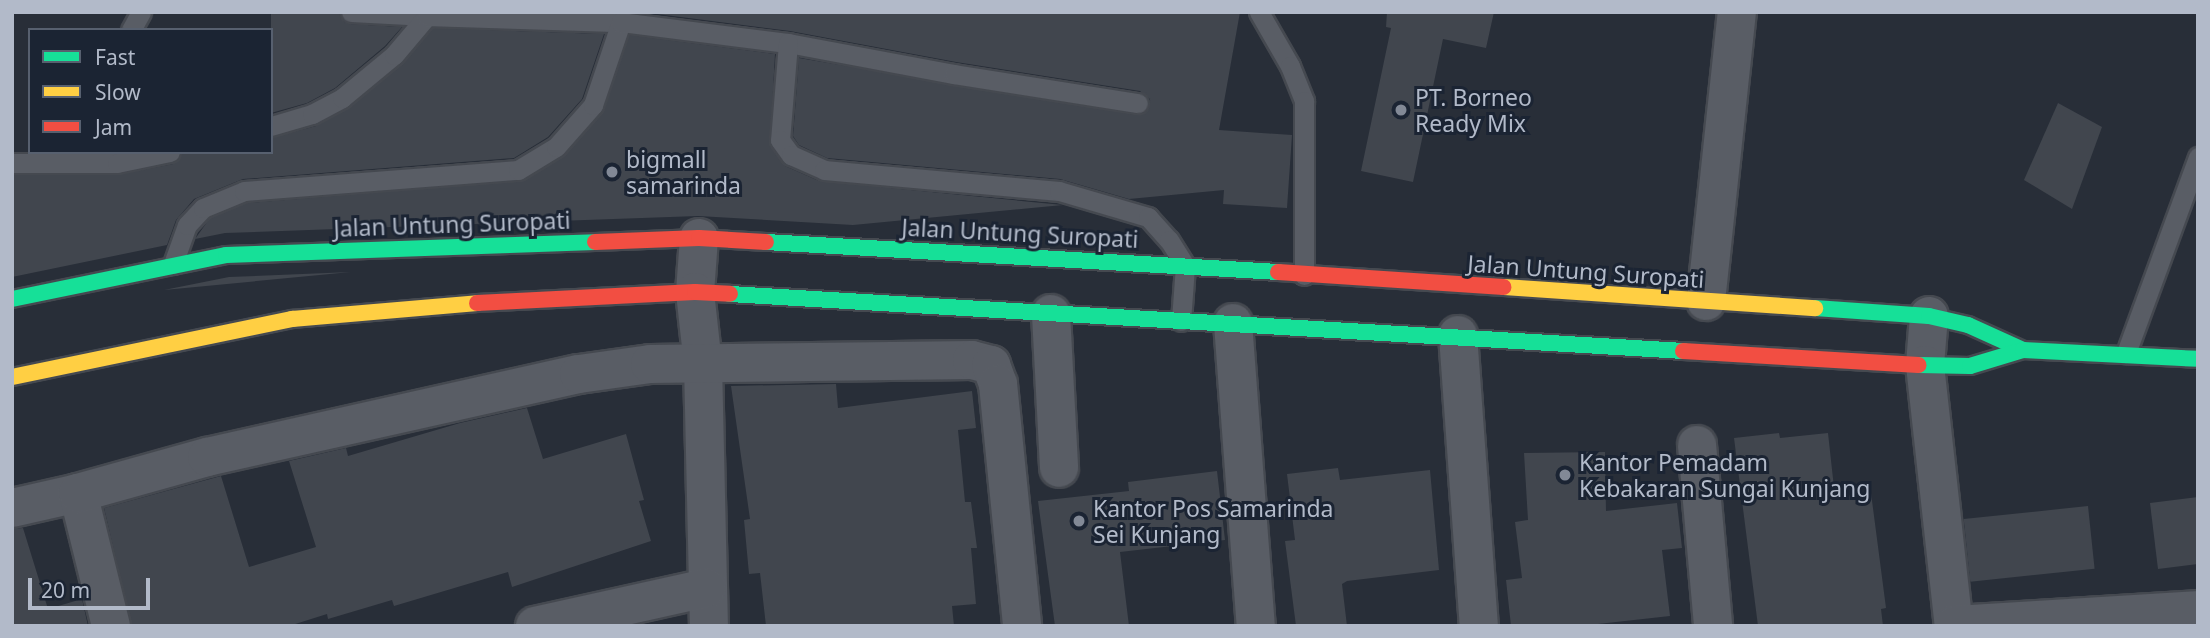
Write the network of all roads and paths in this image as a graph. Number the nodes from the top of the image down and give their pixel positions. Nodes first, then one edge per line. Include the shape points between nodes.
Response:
1 (141, 12) edge
2 (351, 12) edge
3 (1259, 12) edge
4 (1737, 12) edge
5 (427, 16) junction
6 (621, 22) junction
7 (132, 28) edge
8 (788, 43) junction
9 (1138, 103) dead end
10 (273, 125) edge
11 (160, 154) edge
12 (2198, 157) edge
13 (12, 163) edge
14 (699, 238) junction
15 (173, 264) junction
16 (1185, 266) junction
17 (1304, 275) junction
18 (695, 292) junction
19 (12, 299) edge
20 (1706, 302) junction
21 (1051, 314) junction
22 (1929, 316) junction
23 (1181, 321) junction
24 (1233, 323) junction
25 (1458, 335) junction
26 (2023, 350) junction
27 (2126, 353) junction
28 (2198, 359) edge
29 (703, 364) junction
30 (1925, 365) junction
31 (12, 377) edge
32 (1697, 444) dead end
33 (1059, 468) dead end
34 (78, 493) junction
35 (12, 508) edge
36 (707, 588) junction
37 (2198, 610) edge
38 (1954, 625) edge
39 (111, 626) edge
40 (535, 626) edge
41 (709, 626) edge
42 (1022, 626) edge
43 (1256, 626) edge
44 (1479, 626) edge
45 (1713, 626) edge

1 - 7 lane
2 - 5 lane
3 - 17 lane via 1304,101
4 - 20 street
5 - 6 lane
5 - 10 lane via 394,55 342,98 312,114
6 - 8 lane
6 - 15 lane via 593,105 556,147 518,170 244,191 203,208 187,225
8 - 9 lane
8 - 16 lane via 780,140 791,155 824,170 1059,191 1149,218
11 - 13 lane via 117,163
12 - 27 lane
14 - 15 main road, Jalan Untung Suropati via 226,255
14 - 16 main road, Jalan Untung Suropati
14 - 18 street
15 - 19 main road, Jalan Untung Suropati
16 - 17 main road, Jalan Untung Suropati
16 - 23 lane
17 - 20 main road, Jalan Untung Suropati
18 - 21 main road, Jalan Untung Suropati
18 - 29 street
18 - 31 main road, Jalan Untung Suropati via 489,302 292,319
20 - 22 main road, Jalan Untung Suropati
21 - 23 main road, Jalan Untung Suropati
21 - 33 street
22 - 26 main road, Jalan Untung Suropati via 1968,325
22 - 30 street
23 - 24 main road, Jalan Untung Suropati
24 - 25 main road, Jalan Untung Suropati
24 - 43 street
25 - 30 main road, Jalan Untung Suropati
25 - 44 street
26 - 27 main road, Jalan Untung Suropati
26 - 30 main road, Jalan Untung Suropati via 1970,366
27 - 28 main road, Jalan Untung Suropati
29 - 34 street via 650,364 579,374 206,457
29 - 36 street
29 - 42 street via 972,360 990,365 998,384
30 - 38 street
32 - 45 street
34 - 35 street
34 - 39 street
36 - 40 street
36 - 41 street
37 - 38 street

